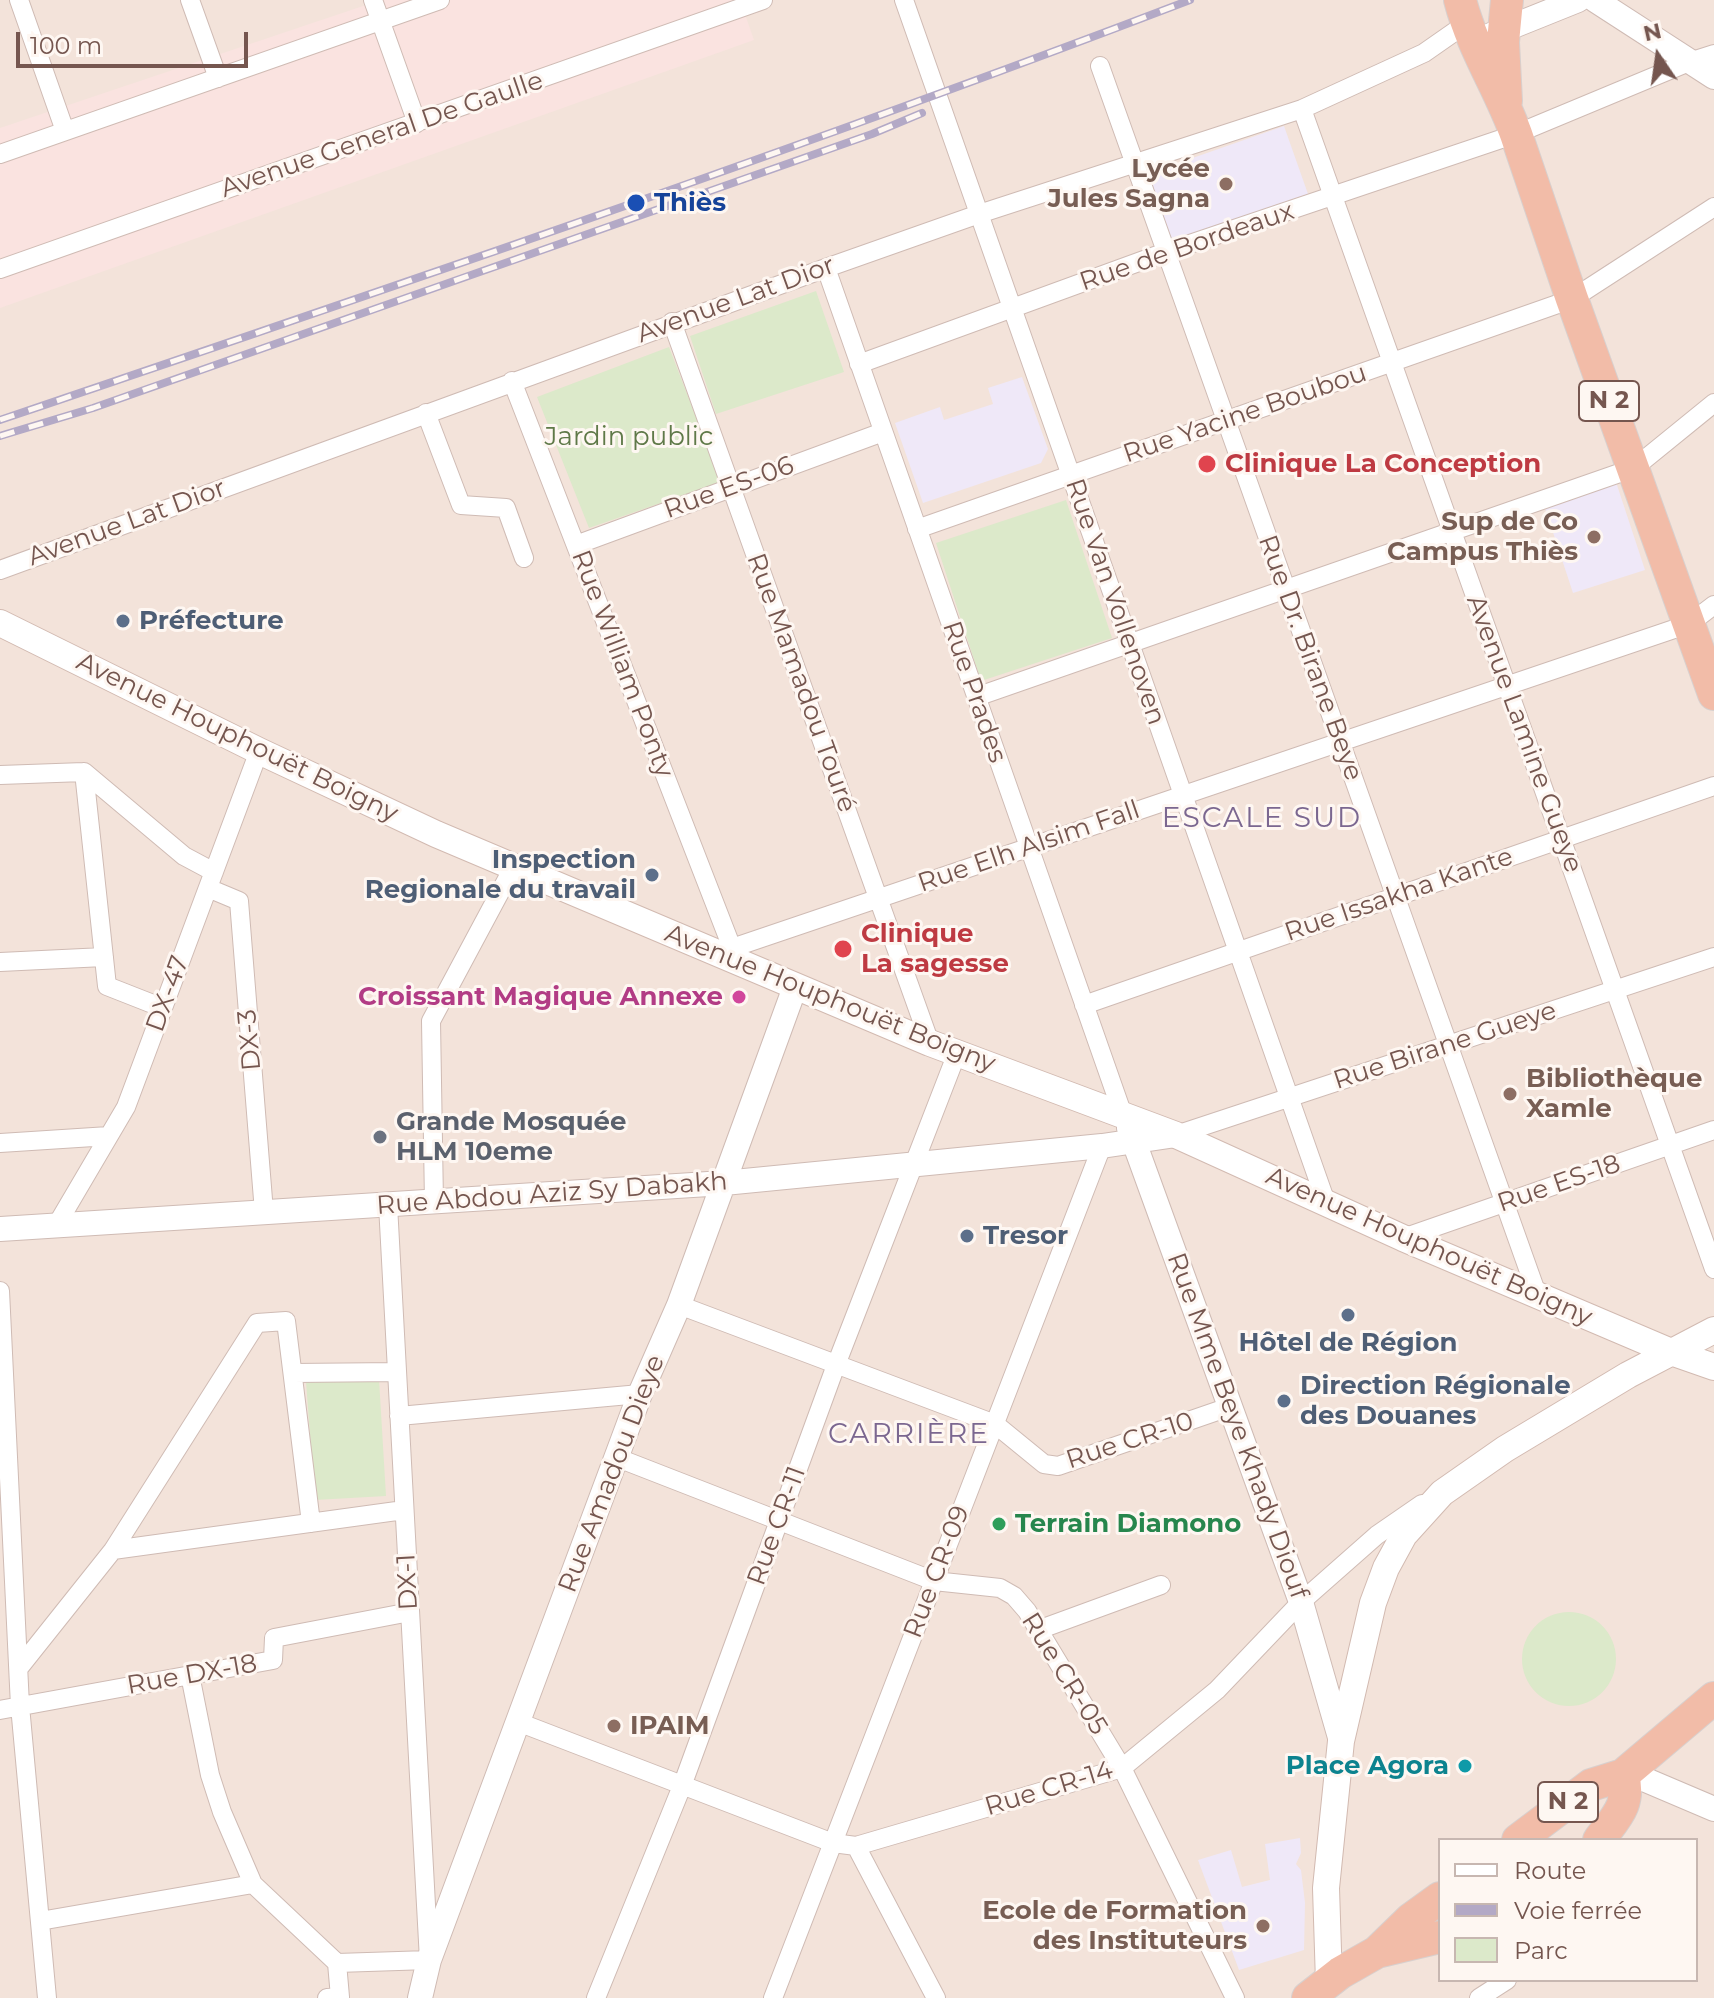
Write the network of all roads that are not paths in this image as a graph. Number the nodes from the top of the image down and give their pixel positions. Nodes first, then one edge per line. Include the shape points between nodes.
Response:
1 (19, 0) edge
2 (190, 0) edge
3 (373, 0) edge
4 (440, 0) edge
5 (763, 0) edge
6 (904, 0) edge
7 (1578, 0) edge
8 (1595, 0) edge
9 (733, 5) edge
10 (1506, 15) edge
11 (1467, 21) edge
12 (380, 22) junction
13 (1714, 54) edge
14 (1689, 62) junction
15 (1100, 66) dead end
16 (1714, 77) edge
17 (218, 78) junction
18 (1302, 109) junction
19 (1511, 121) junction
20 (417, 123) junction
21 (65, 131) junction
22 (0, 154) edge
23 (1135, 165) junction
24 (1333, 196) junction
25 (1714, 207) edge
26 (979, 214) junction
27 (1166, 252) junction
28 (826, 268) junction
29 (0, 269) edge
30 (1572, 299) junction
31 (1012, 309) junction
32 (672, 322) junction
33 (1392, 362) junction
34 (859, 364) junction
35 (512, 381) junction
36 (1714, 403) edge
37 (426, 413) junction
38 (1226, 421) junction
39 (883, 432) junction
40 (1634, 468) junction
41 (1071, 475) junction
42 (731, 487) junction
43 (917, 529) junction
44 (1452, 531) junction
45 (576, 545) junction
46 (524, 558) dead end
47 (0, 570) edge
48 (1286, 589) junction
49 (1702, 614) edge
50 (0, 623) edge
51 (1130, 644) junction
52 (1507, 685) junction
53 (1714, 694) edge
54 (976, 697) junction
55 (1340, 742) junction
56 (259, 751) junction
57 (84, 772) junction
58 (0, 775) edge
59 (1714, 786) edge
60 (1183, 795) junction
61 (1561, 839) junction
62 (1029, 847) junction
63 (514, 866) junction
64 (211, 880) junction
65 (1395, 896) junction
66 (878, 898) junction
67 (1238, 951) junction
68 (729, 953) junction
69 (104, 957) junction
70 (1714, 957) edge
71 (0, 962) edge
72 (795, 987) junction
73 (1615, 990) junction
74 (1084, 1005) junction
75 (163, 1008) junction
76 (930, 1043) junction
77 (1448, 1045) junction
78 (957, 1053) junction
79 (1290, 1098) junction
80 (1123, 1115) junction
81 (1714, 1130) edge
82 (1176, 1135) junction
83 (109, 1136) junction
84 (1135, 1141) junction
85 (0, 1143) edge
86 (1670, 1145) junction
87 (1102, 1146) junction
88 (914, 1164) junction
89 (724, 1183) junction
90 (434, 1203) junction
91 (1504, 1203) junction
92 (388, 1205) junction
93 (1327, 1205) junction
94 (264, 1212) junction
95 (56, 1226) junction
96 (0, 1229) edge
97 (1403, 1238) junction
98 (1714, 1269) edge
99 (0, 1291) edge
100 (1537, 1294) junction
101 (679, 1305) junction
102 (1714, 1330) edge
103 (1671, 1352) junction
104 (836, 1365) junction
105 (1714, 1367) edge
106 (397, 1372) junction
107 (293, 1373) junction
108 (640, 1394) junction
109 (1229, 1407) junction
110 (399, 1416) junction
111 (995, 1424) junction
112 (618, 1458) junction
113 (1442, 1493) junction
114 (404, 1510) junction
115 (779, 1520) junction
116 (311, 1523) junction
117 (113, 1550) junction
118 (934, 1581) junction
119 (1161, 1585) dead end
120 (1301, 1602) junction
121 (410, 1612) junction
122 (1038, 1630) junction
123 (19, 1668) junction
124 (190, 1675) junction
125 (1714, 1698) edge
126 (20, 1706) junction
127 (0, 1710) edge
128 (518, 1722) junction
129 (1341, 1741) junction
130 (1122, 1768) junction
131 (1625, 1773) junction
132 (682, 1786) junction
133 (1714, 1809) edge
134 (1622, 1824) edge
135 (1521, 1838) edge
136 (1602, 1838) edge
137 (833, 1843) junction
138 (856, 1846) junction
139 (253, 1884) junction
140 (1438, 1899) edge
141 (40, 1921) junction
142 (1438, 1937) edge
143 (1377, 1952) junction
144 (429, 1960) junction
145 (337, 1963) junction
146 (1504, 1982) edge
147 (1324, 1993) edge
148 (426, 1996) edge
149 (47, 1998) edge
150 (327, 1998) edge
151 (596, 1998) edge
152 (773, 1998) edge
153 (936, 1998) edge
154 (1235, 1998) edge
155 (1479, 1998) edge

1 - 21 street
2 - 17 street
3 - 12 street
4 - 12 street
5 - 9 street, Avenue General De Gaulle
6 - 26 street, Rue Van Vollenoven
7 - 10 street
8 - 14 street
9 - 20 street, Avenue General De Gaulle
10 - 11 street
10 - 19 highway, N 2
11 - 18 street, Avenue Lat Dior via 1424,53
11 - 19 highway, N 2
12 - 17 street
12 - 20 street
13 - 14 street, Rue de Bordeaux
14 - 16 street
14 - 19 street, Rue de Bordeaux
15 - 23 street, Rue Dr. Birane Beye
17 - 21 street
18 - 23 street, Avenue Lat Dior
18 - 24 street, Avenue Lamine Gueye
19 - 24 street, Rue de Bordeaux
19 - 30 highway, N 2
20 - 29 street, Avenue General De Gaulle
21 - 22 street
23 - 26 street, Avenue Lat Dior
23 - 27 street, Rue Dr. Birane Beye
24 - 27 street, Rue de Bordeaux
24 - 33 street, Avenue Lamine Gueye
25 - 30 street, Rue Yacine Boubou
26 - 28 street, Avenue Lat Dior
26 - 31 street, Rue Van Vollenoven
27 - 31 street, Rue de Bordeaux
27 - 38 street, Rue Dr. Birane Beye
28 - 32 street, Avenue Lat Dior
28 - 34 street, Rue Prades
30 - 33 street, Rue Yacine Boubou
30 - 40 highway, N 2
31 - 34 street, Rue de Bordeaux
31 - 41 street, Rue Van Vollenoven
32 - 35 street, Avenue Lat Dior
32 - 42 street, Rue Mamadou Touré
33 - 38 street, Rue Yacine Boubou
33 - 44 street, Avenue Lamine Gueye
34 - 39 street, Rue Prades
35 - 37 street, Avenue Lat Dior
35 - 45 street, Rue William Ponty
36 - 40 street
37 - 46 street via 461,505 506,508
37 - 47 street, Avenue Lat Dior
38 - 41 street, Rue Yacine Boubou
38 - 48 street, Rue Dr. Birane Beye
39 - 42 street, Rue ES-06
39 - 43 street, Rue Prades
40 - 44 street
40 - 49 highway, N 2
41 - 43 street, Rue Yacine Boubou
41 - 51 street, Rue Van Vollenoven
42 - 45 street, Rue ES-06
42 - 66 street, Rue Mamadou Touré
43 - 54 street, Rue Prades
44 - 48 street
44 - 52 street, Avenue Lamine Gueye
45 - 68 street, Rue William Ponty
48 - 51 street
48 - 55 street, Rue Dr. Birane Beye
49 - 52 street, Rue Elh Alsim Fall
49 - 53 highway, N 2
50 - 56 main road, Avenue Houphouët Boigny
51 - 54 street
51 - 60 street, Rue Van Vollenoven
52 - 55 street, Rue Elh Alsim Fall
52 - 61 street, Avenue Lamine Gueye
54 - 62 street, Rue Prades
55 - 60 street, Rue Elh Alsim Fall
55 - 65 street, Rue Dr. Birane Beye
56 - 63 main road, Avenue Houphouët Boigny
56 - 64 street, DX-47
57 - 58 street
57 - 64 street
57 - 69 street
59 - 61 street, Rue Issakha Kante
60 - 62 street, Rue Elh Alsim Fall
60 - 67 street, Rue Van Vollenoven
61 - 65 street, Rue Issakha Kante
61 - 73 street, Avenue Lamine Gueye
62 - 66 street, Rue Elh Alsim Fall
62 - 74 street, Rue Prades
63 - 68 main road, Avenue Houphouët Boigny
63 - 90 street via 431,1021
64 - 75 street, DX-47
64 - 94 street, DX-3 via 239,901
65 - 67 street, Rue Issakha Kante
65 - 77 street, Rue Dr. Birane Beye
66 - 68 street, Rue Elh Alsim Fall
66 - 76 street, Rue Mamadou Touré
67 - 74 street, Rue Issakha Kante
67 - 79 street, Rue Van Vollenoven
68 - 72 main road, Avenue Houphouët Boigny
69 - 71 street
69 - 75 street via 107,986
70 - 73 street, Rue Birane Gueye
72 - 76 main road, Avenue Houphouët Boigny
72 - 89 street, Rue Amadou Dieye
73 - 77 street, Rue Birane Gueye
73 - 86 street, Avenue Lamine Gueye
74 - 80 street, Rue Prades
75 - 83 street, DX-47 via 126,1107
76 - 78 main road, Avenue Houphouët Boigny
77 - 79 street, Rue Birane Gueye
77 - 91 street, Rue Dr. Birane Beye
78 - 80 main road, Avenue Houphouët Boigny
78 - 88 street, Rue CR-11
79 - 82 street, Rue Birane Gueye
79 - 93 street, Rue Van Vollenoven
80 - 82 main road, Avenue Houphouët Boigny
80 - 84 street, Rue Mme Beye Khady Diouf
81 - 86 street, Rue ES-18
82 - 84 street, Rue Abdou Aziz Sy Dabakh
82 - 93 main road, Avenue Houphouët Boigny
83 - 85 street
83 - 95 street, DX-47
84 - 87 street, Rue Abdou Aziz Sy Dabakh
84 - 109 street, Rue Mme Beye Khady Diouf
86 - 91 street, Rue ES-18
86 - 98 street, Avenue Lamine Gueye
87 - 88 street, Rue Abdou Aziz Sy Dabakh
87 - 111 street, Rue CR-09
88 - 89 street, Rue Abdou Aziz Sy Dabakh
88 - 104 street, Rue CR-11
89 - 90 street, Rue Abdou Aziz Sy Dabakh
89 - 101 street, Rue Amadou Dieye
90 - 92 street, Rue Abdou Aziz Sy Dabakh
91 - 97 street, Rue ES-18
91 - 100 street, Rue Dr. Birane Beye
92 - 94 street, Rue Abdou Aziz Sy Dabakh
92 - 106 street, DX-1
93 - 97 main road, Avenue Houphouët Boigny
94 - 95 street, Rue Abdou Aziz Sy Dabakh
95 - 96 street, Rue Abdou Aziz Sy Dabakh
97 - 100 main road, Avenue Houphouët Boigny
99 - 123 street
100 - 103 main road, Avenue Houphouët Boigny
101 - 104 street, Rue CR-10
101 - 108 street, Rue Amadou Dieye
102 - 103 main road
103 - 105 main road, Avenue Houphouët Boigny
103 - 113 main road via 1505,1449
104 - 111 street, Rue CR-10
104 - 115 street, Rue CR-11
106 - 107 street
106 - 110 street, DX-1
107 - 116 street
107 - 117 street via 286,1321 257,1323
108 - 110 street
108 - 112 street, Rue Amadou Dieye
109 - 111 street, Rue CR-10 via 1058,1466 1044,1464
109 - 120 street, Rue Mme Beye Khady Diouf
110 - 114 street, DX-1
111 - 118 street, Rue CR-09
112 - 115 street, Rue CR-05
112 - 128 street, Rue Amadou Dieye
113 - 120 street, Rue CR-14 via 1377,1535
113 - 129 main road via 1404,1535 1386,1568
114 - 116 street
114 - 121 street, DX-1
115 - 118 street, Rue CR-05
115 - 132 street, Rue CR-11
116 - 117 street
117 - 123 street
118 - 122 street, Rue CR-05 via 1000,1588 1014,1596
118 - 137 street, Rue CR-09
119 - 122 street
120 - 129 street, Rue Mme Beye Khady Diouf
120 - 130 street, Rue CR-14 via 1217,1690
121 - 124 street, Rue DX-18 via 274,1638 273,1660
121 - 144 street, DX-1
122 - 130 street, Rue CR-05
123 - 126 street
124 - 126 street, Rue DX-18
124 - 139 street via 218,1800
125 - 131 highway, N 2
126 - 127 street, Rue DX-18
126 - 141 street
128 - 132 street, Rue CR-14
128 - 144 street, Rue Amadou Dieye
129 - 147 main road via 1326,1888
130 - 138 street, Rue CR-14
130 - 154 street, Rue CR-05
131 - 133 street
131 - 134 highway, N 2
131 - 135 highway, N 2 via 1591,1785
132 - 137 street, Rue CR-14
132 - 151 street, Rue CR-11
134 - 136 highway, N 2
137 - 138 street, Rue CR-14
137 - 152 street, Rue CR-09
138 - 153 street
139 - 141 street
139 - 145 street
140 - 143 highway
141 - 149 street
142 - 143 highway
143 - 147 highway
144 - 145 street
144 - 148 street, Rue Amadou Dieye
145 - 150 street via 340,1997
146 - 155 street

